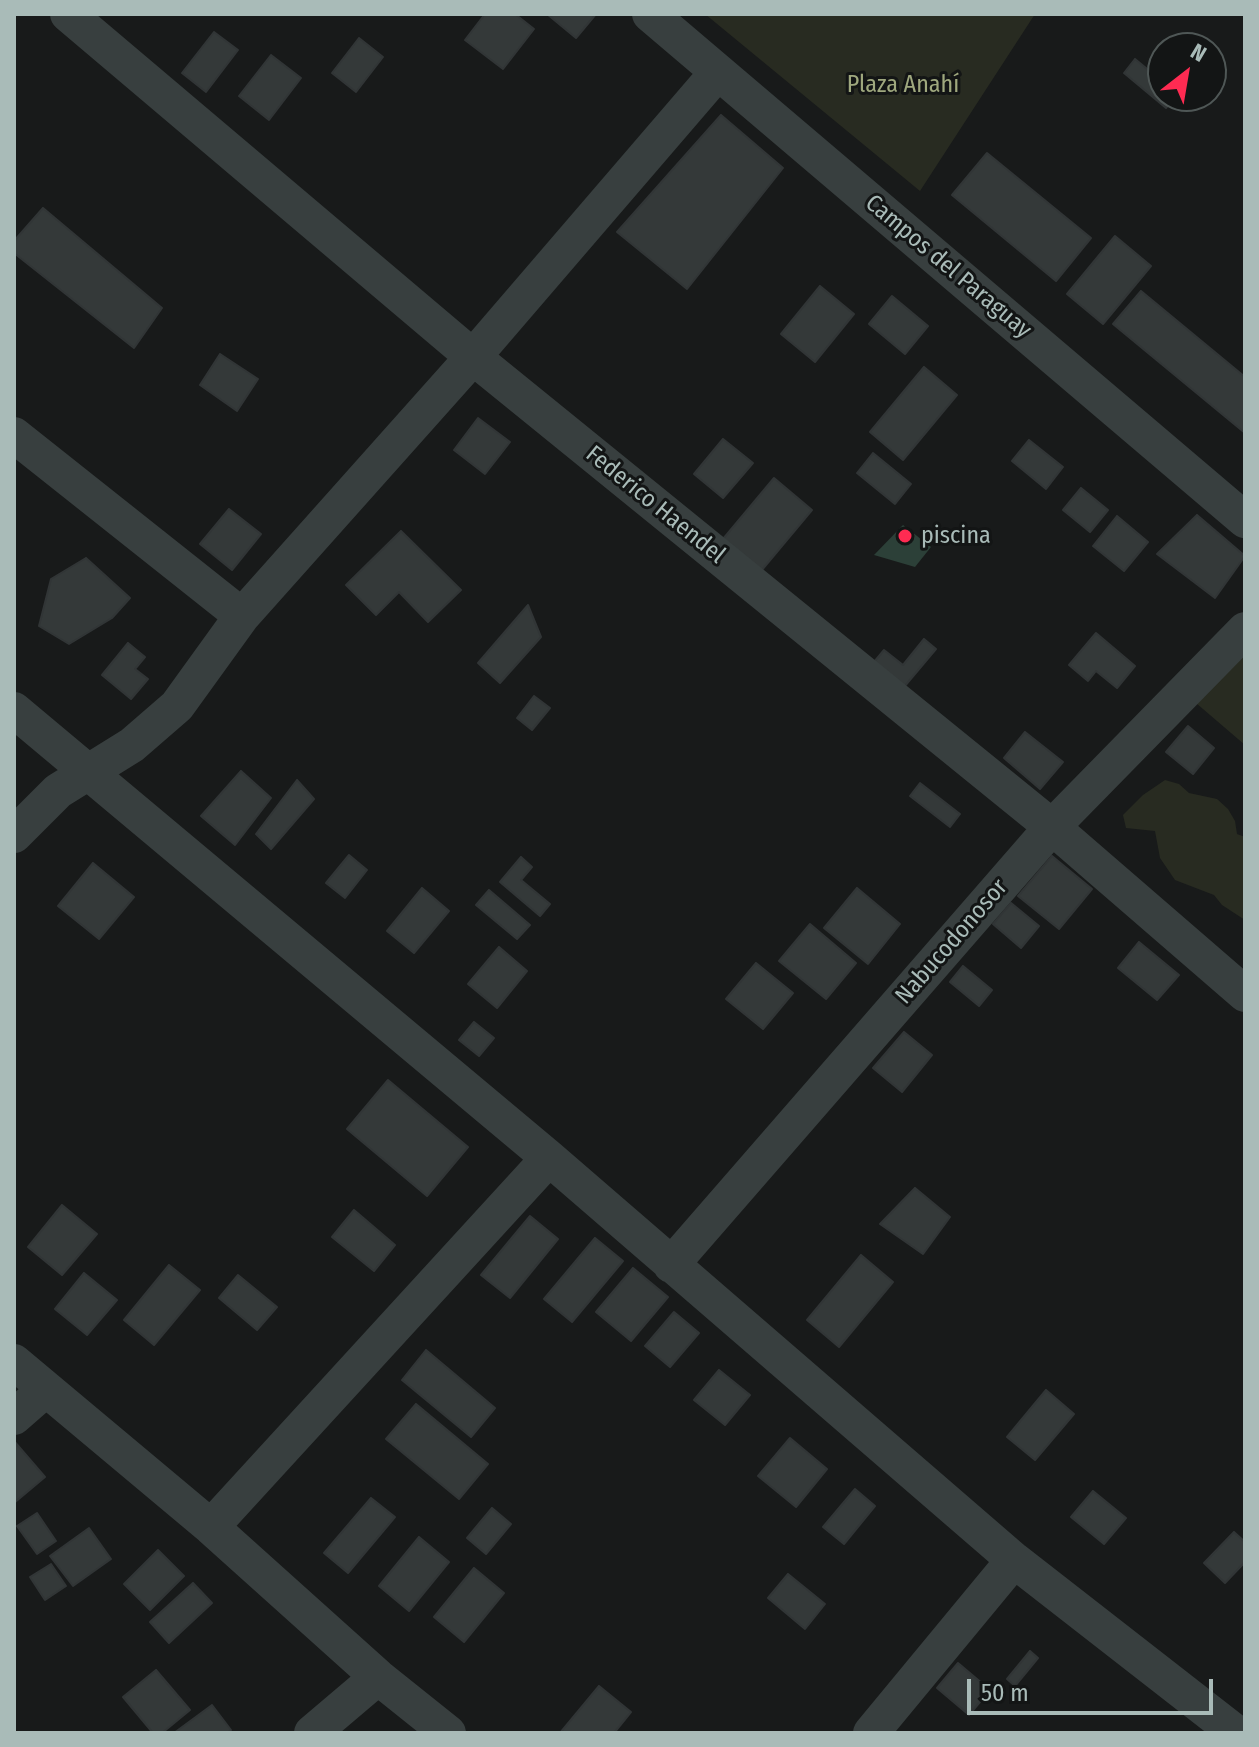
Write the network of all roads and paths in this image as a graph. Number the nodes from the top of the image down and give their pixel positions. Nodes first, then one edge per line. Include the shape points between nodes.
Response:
1 (68, 14) edge
2 (650, 14) edge
3 (718, 72) junction
4 (473, 357) junction
5 (14, 435) edge
6 (1245, 520) edge
7 (242, 616) junction
8 (1245, 630) edge
9 (14, 710) edge
10 (91, 772) junction
11 (1052, 827) junction
12 (14, 835) edge
13 (1245, 994) edge
14 (549, 1158) junction
15 (671, 1265) junction
16 (14, 1362) edge
17 (46, 1389) junction
18 (14, 1417) edge
19 (211, 1527) junction
20 (1014, 1560) junction
21 (378, 1677) junction
22 (312, 1733) edge
23 (448, 1733) edge
24 (871, 1733) edge
25 (1236, 1733) edge

1 - 4 street, Federico Haendel
2 - 3 street, Campos del Paraguay
3 - 4 street
3 - 6 street, Campos del Paraguay
4 - 7 street
4 - 11 street, Federico Haendel
5 - 7 street
7 - 10 street via 177,706
8 - 11 street, Nabucodonosor
9 - 10 street
10 - 12 street via 58,791
10 - 14 street
11 - 13 street, Federico Haendel
11 - 15 street, Nabucodonosor
14 - 15 street
14 - 19 street
15 - 20 street
16 - 17 street
17 - 18 street
17 - 19 street
19 - 21 street
20 - 24 street
20 - 25 street
21 - 22 street
21 - 23 street

